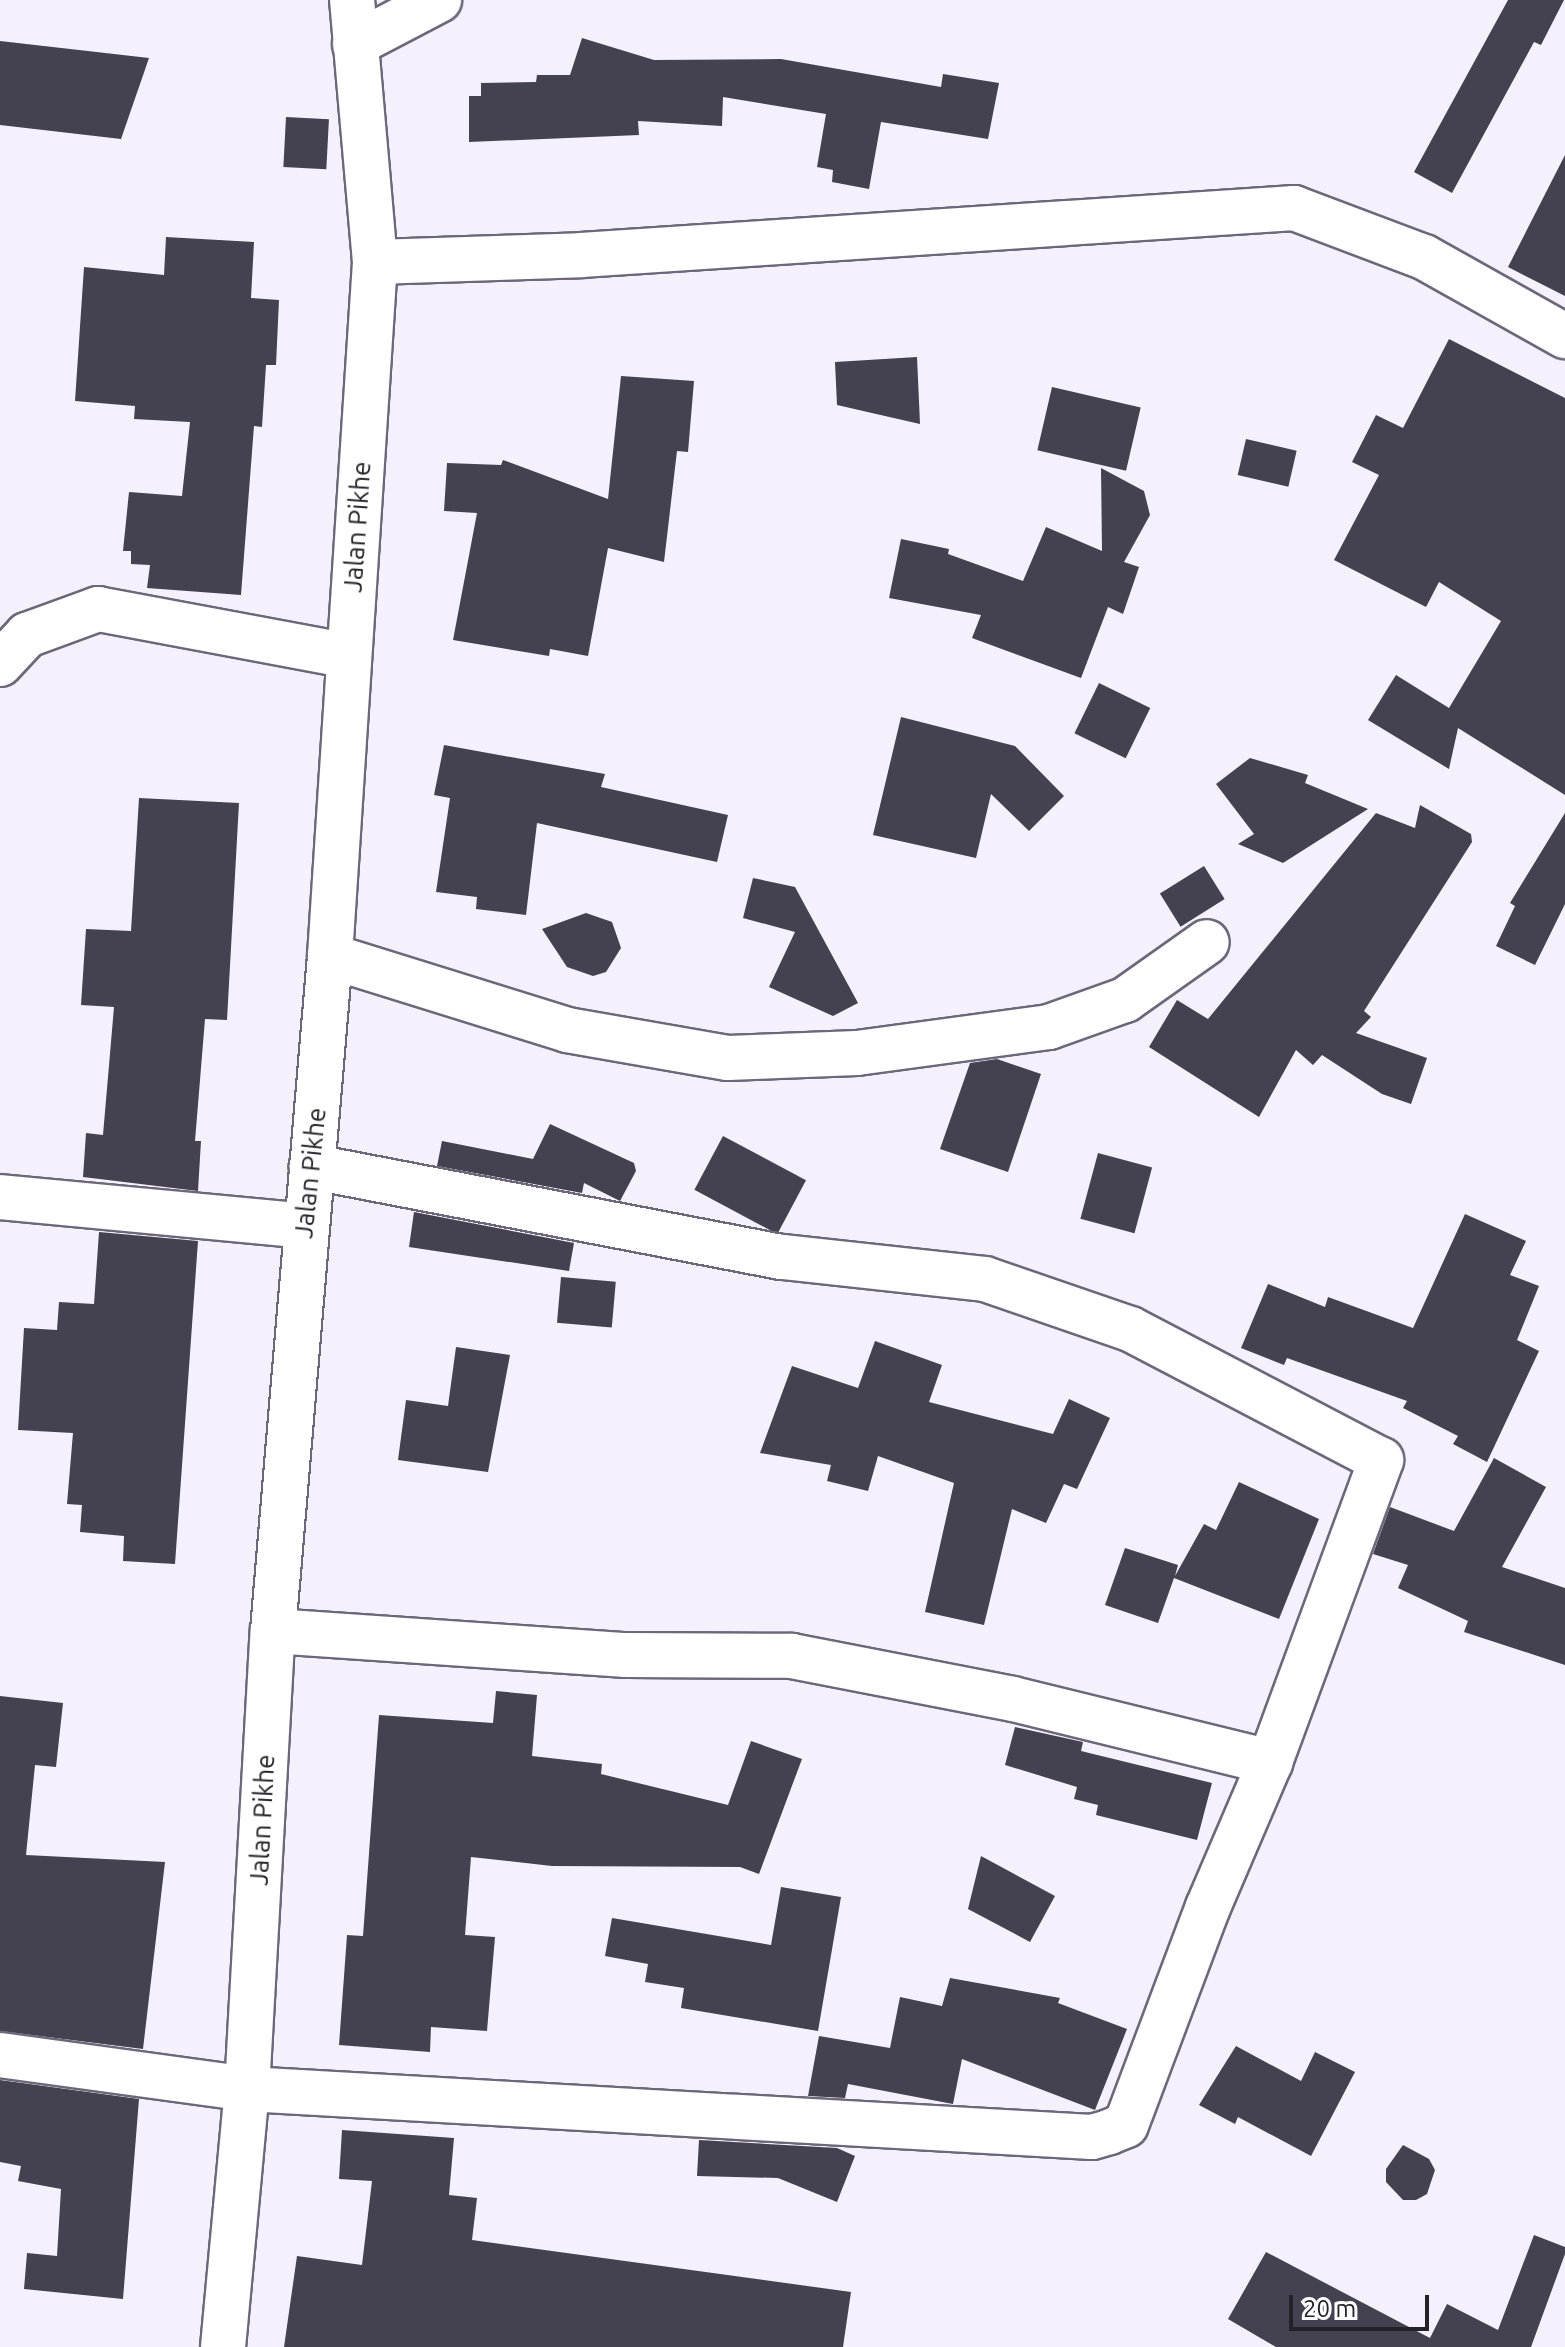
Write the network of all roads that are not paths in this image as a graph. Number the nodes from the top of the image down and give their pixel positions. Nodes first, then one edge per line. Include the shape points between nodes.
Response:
1 (352, 0) edge
2 (439, 0) edge
3 (355, 44) junction
4 (375, 262) junction
5 (1565, 336) edge
6 (349, 656) junction
7 (0, 664) edge
8 (1207, 942) dead end
9 (330, 956) junction
10 (312, 1167) junction
11 (0, 1197) edge
12 (304, 1226) junction
13 (273, 1631) junction
14 (1270, 1762) junction
15 (0, 2055) edge
16 (247, 2089) junction
17 (223, 2347) edge

1 - 3 main road, Jalan Pikhe
2 - 3 main road
3 - 4 main road, Jalan Pikhe
4 - 5 main road via 581,255 1294,208 1424,257
4 - 6 main road, Jalan Pikhe
6 - 7 main road via 98,609 27,635
6 - 9 main road, Jalan Pikhe
8 - 9 main road via 1125,1000 1049,1027 857,1053 728,1058 567,1030
9 - 10 main road, Jalan Pikhe
10 - 12 main road, Jalan Pikhe
10 - 14 main road via 781,1257 985,1279 1130,1329 1381,1460
11 - 12 main road
12 - 13 main road, Jalan Pikhe
13 - 14 main road via 626,1655 792,1656 1013,1699
13 - 16 main road, Jalan Pikhe
14 - 16 main road via 1208,1907 1126,2125 1109,2132 1092,2137
15 - 16 main road
16 - 17 main road, Jalan Pikhe

